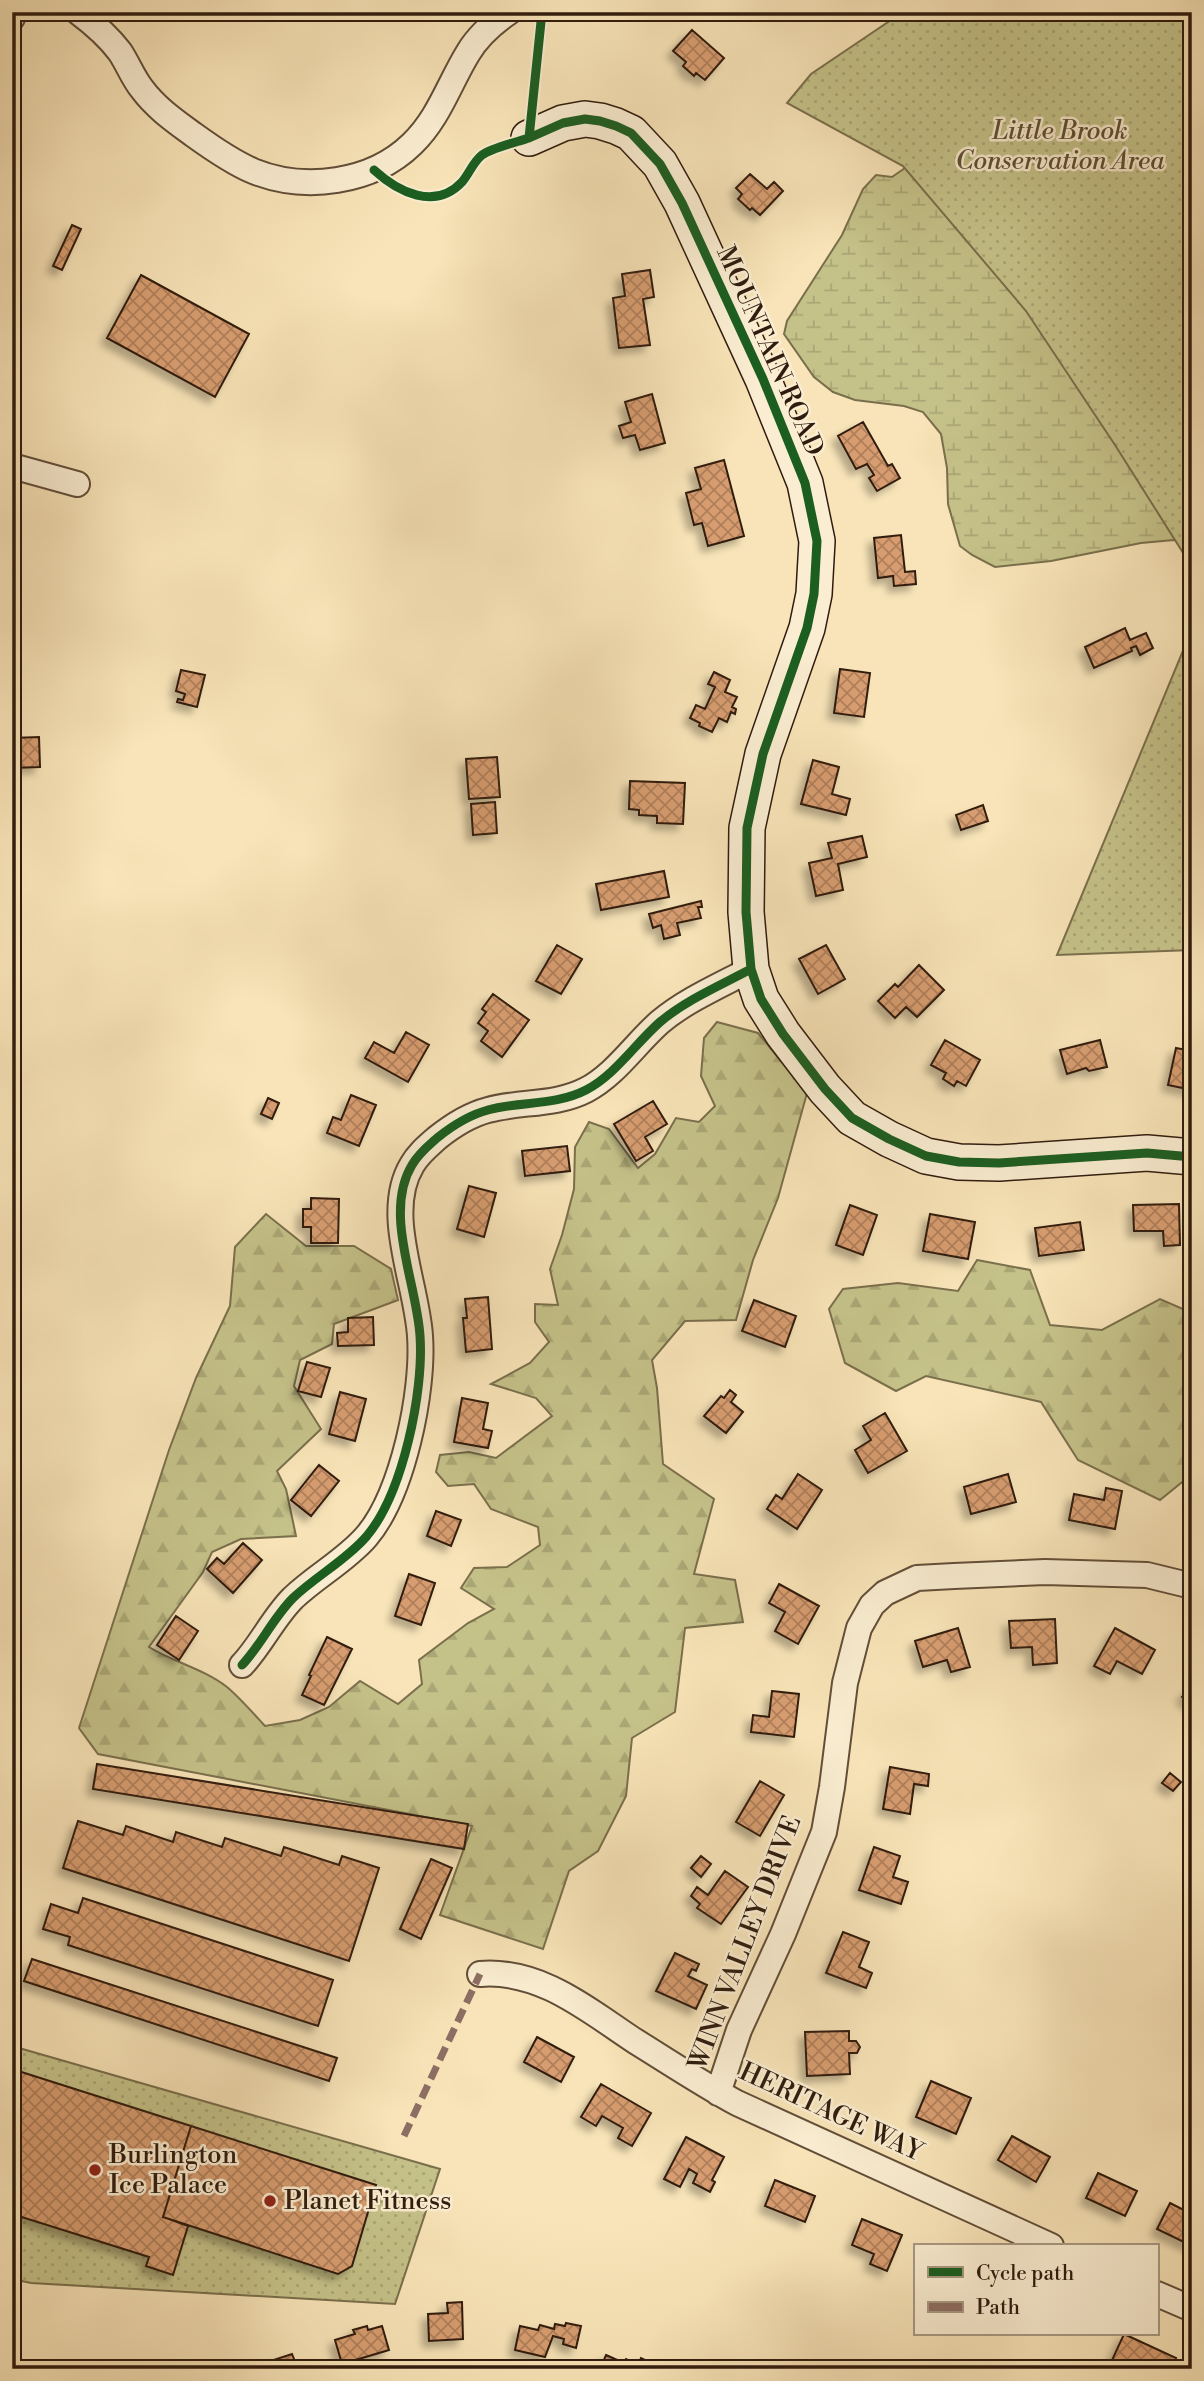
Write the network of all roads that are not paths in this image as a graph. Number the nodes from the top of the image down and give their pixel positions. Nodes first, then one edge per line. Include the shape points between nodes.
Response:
1 (15, 12) edge
2 (78, 12) edge
3 (509, 12) edge
4 (12, 18) edge
5 (529, 138) dead end
6 (12, 466) edge
7 (77, 484) dead end
8 (751, 969) junction
9 (1192, 1157) edge
10 (1192, 1586) edge
11 (242, 1665) dead end
12 (480, 1974) dead end
13 (718, 2093) junction
14 (1047, 2244) edge
15 (1158, 2294) edge
16 (1192, 2309) edge

1 - 4 street
2 - 3 street via 120,52 141,89 166,115 253,171 292,181 335,181 374,170 401,155 427,128 474,44
5 - 8 street, MOUNTAIN ROAD via 563,123 600,121 631,133 660,164 763,379 805,483 817,541 814,594 807,628 763,754 747,828
6 - 7 street
8 - 9 street, MOUNTAIN ROAD via 761,999 783,1034 852,1118 926,1156 999,1163 1147,1153
8 - 11 street via 660,1021 589,1089 559,1100 488,1110 467,1118 412,1163 405,1177 400,1213 418,1315 420,1362 405,1451 386,1505 370,1532 294,1598
10 - 13 street, WINN VALLEY DRIVE via 1147,1575 1045,1572 929,1577 886,1593 872,1605 859,1628 845,1683 824,1832 739,2030
12 - 13 street, HERITAGE WAY via 497,1972 557,1990
13 - 14 street, HERITAGE WAY
15 - 16 street

